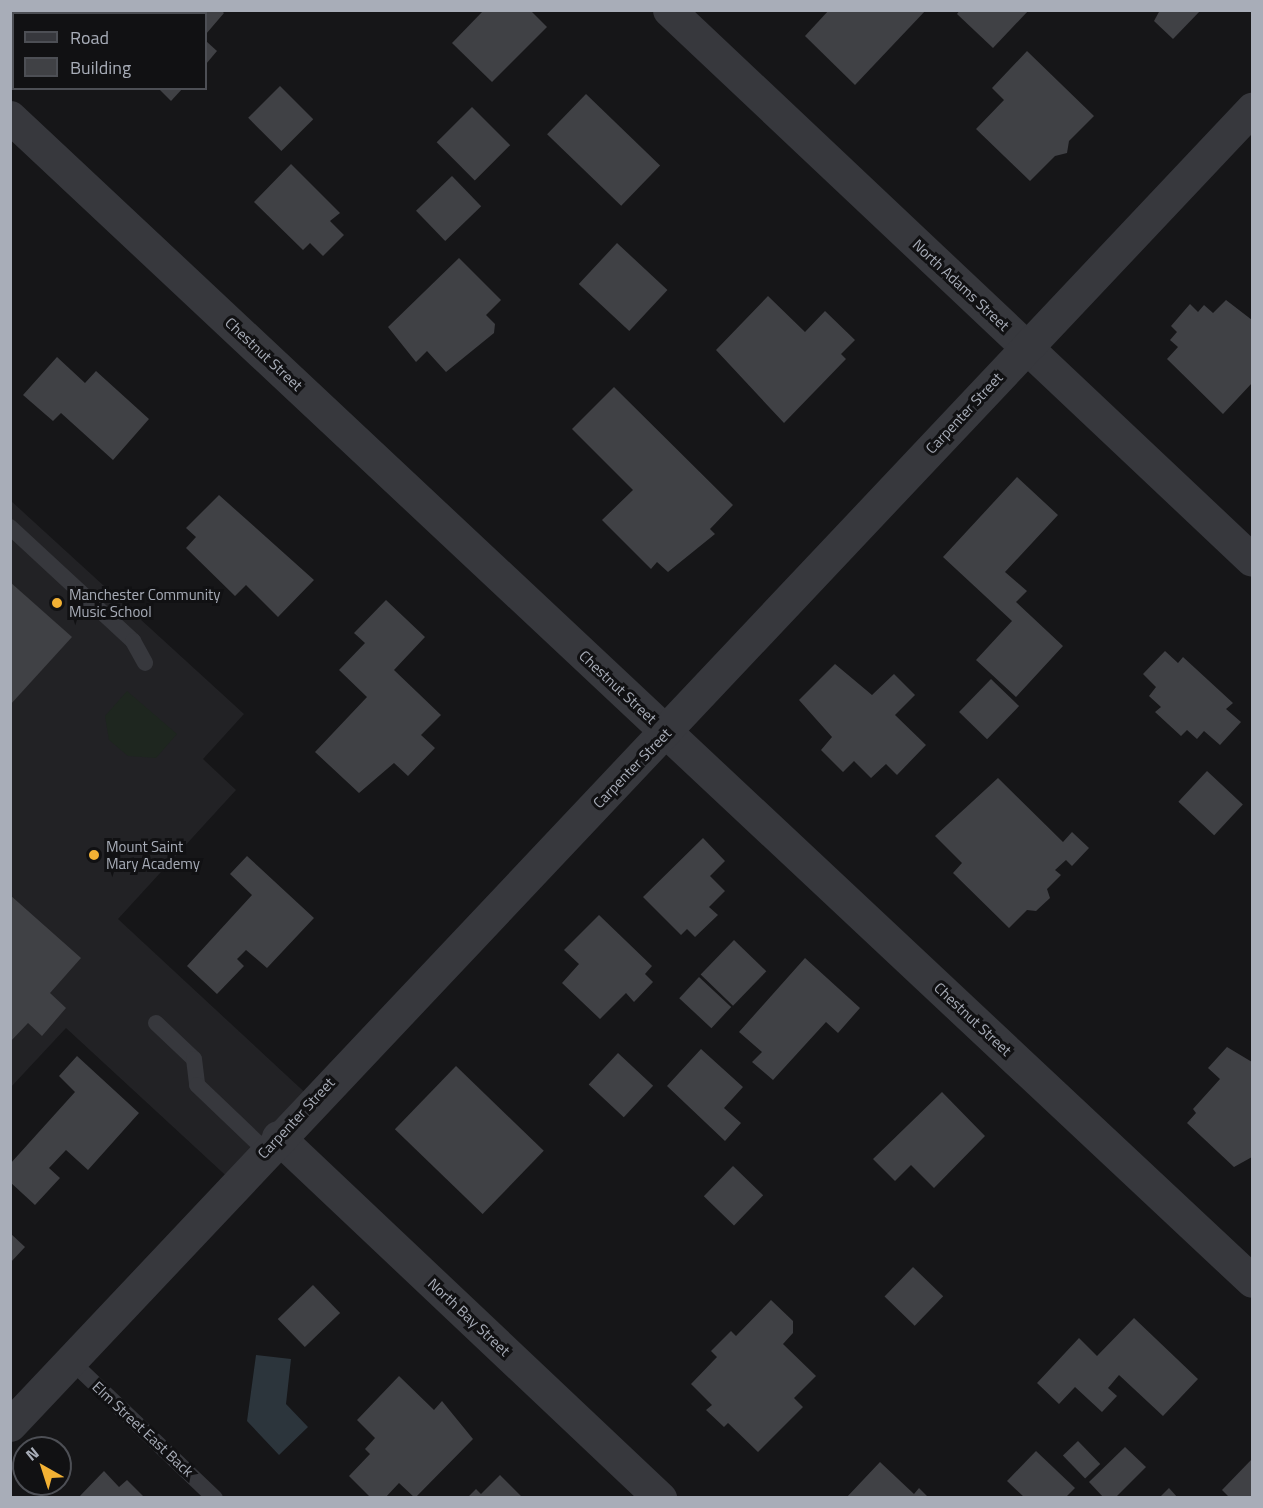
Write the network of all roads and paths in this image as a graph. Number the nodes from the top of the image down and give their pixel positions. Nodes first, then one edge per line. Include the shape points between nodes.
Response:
1 (669, 10) edge
2 (1252, 109) edge
3 (10, 117) edge
4 (1026, 346) junction
5 (10, 527) edge
6 (1252, 560) edge
7 (145, 663) dead end
8 (667, 733) junction
9 (156, 1023) dead end
10 (272, 1144) junction
11 (1252, 1281) edge
12 (70, 1360) junction
13 (10, 1425) edge
14 (215, 1497) edge
15 (660, 1497) edge

1 - 4 street, North Adams Street
2 - 4 street, Carpenter Street
3 - 8 street, Chestnut Street
4 - 6 street, North Adams Street
4 - 8 street, Carpenter Street
5 - 7 lane via 133,641
8 - 10 street, Carpenter Street
8 - 11 street, Chestnut Street
9 - 10 lane via 194,1059 197,1085
10 - 12 street, Carpenter Street
10 - 15 street, North Bay Street
12 - 13 street, Carpenter Street
12 - 14 lane, Elm Street East Back

